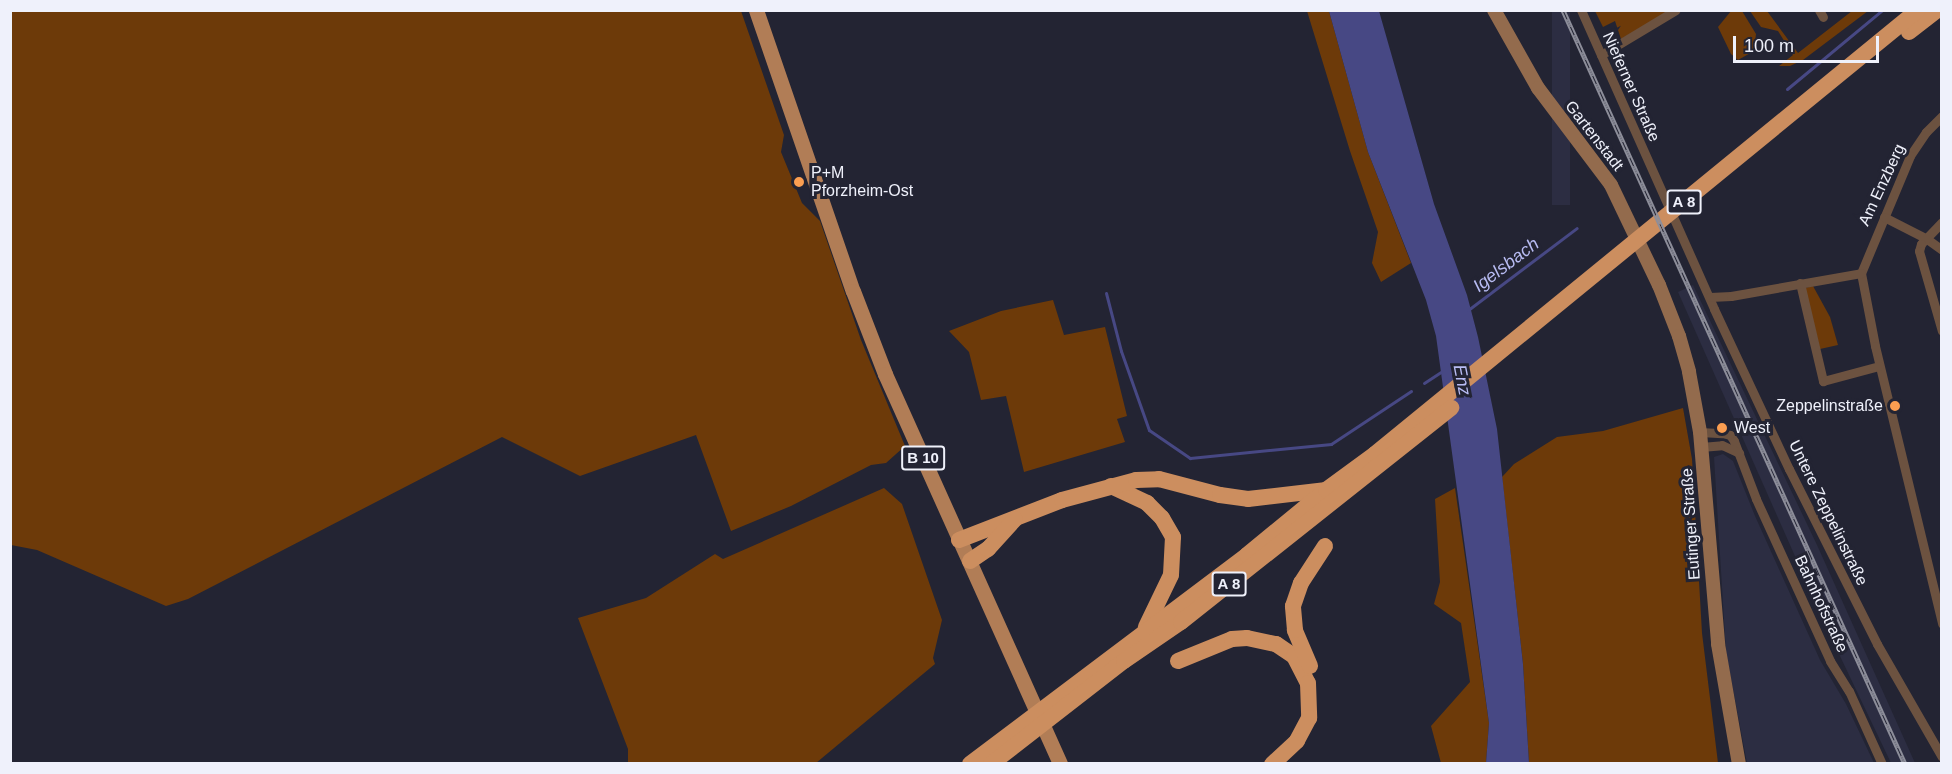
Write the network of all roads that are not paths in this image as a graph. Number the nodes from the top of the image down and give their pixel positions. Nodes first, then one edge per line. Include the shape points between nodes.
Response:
1 (756, 10) edge
2 (1494, 10) edge
3 (1581, 10) edge
4 (1676, 10) edge
5 (1918, 10) edge
6 (1937, 10) edge
7 (1601, 55) junction
8 (1941, 116) edge
9 (1884, 217) junction
10 (1941, 222) edge
11 (1927, 238) junction
12 (1941, 250) edge
13 (1861, 273) junction
14 (1700, 274) joint
15 (1800, 283) junction
16 (1659, 285) joint
17 (1710, 297) junction
18 (1941, 331) edge
19 (1504, 357) junction
20 (1879, 366) junction
21 (1700, 432) junction
22 (1701, 447) junction
23 (1740, 454) junction
24 (1379, 458) junction
25 (1111, 486) junction
26 (1326, 490) junction
27 (1018, 515) junction
28 (959, 540) junction
29 (1325, 546) dead end
30 (972, 567) junction
31 (1941, 624) edge
32 (1143, 632) junction
33 (1178, 661) dead end
34 (1015, 737) junction
35 (1941, 757) edge
36 (970, 764) edge
37 (991, 764) edge
38 (1060, 764) edge
39 (1272, 764) edge
40 (1287, 764) edge
41 (1739, 764) edge
42 (1882, 764) edge

1 - 28 main road, B 10 via 874,346
2 - 16 street, Gartenstadt via 1538,88 1622,204
3 - 7 street, Nieferner Straße
4 - 7 street
5 - 19 highway, A 8
6 - 19 highway, A 8
7 - 14 street, Nieferner Straße
8 - 9 street, Am Enzberg via 1910,156
9 - 11 street
9 - 13 street, Am Enzberg
10 - 11 street
11 - 12 street
11 - 18 street via 1919,251
13 - 15 street
13 - 20 street
14 - 17 street, Untere Zeppelinstraße
15 - 17 street
15 - 20 street via 1823,381
16 - 21 street, Eutinger Straße via 1689,372
17 - 35 street, Untere Zeppelinstraße via 1871,634
19 - 24 highway, A 8
20 - 31 street
21 - 22 street, Eutinger Straße
21 - 23 street, Bahnhofstraße via 1730,435
22 - 23 street via 1722,445
22 - 41 street, Eutinger Straße via 1717,633
23 - 42 street, Bahnhofstraße via 1756,499 1830,661 1849,691
24 - 26 highway, A 8
24 - 34 highway, A 8 via 1181,622
25 - 26 highway via 1159,479 1248,499
25 - 27 highway
25 - 32 highway via 1147,503 1173,537 1171,575
26 - 32 highway, A 8
27 - 28 highway
27 - 30 highway
28 - 30 main road, B 10
29 - 40 highway via 1301,583 1293,606 1295,630 1315,678 1318,696 1316,721 1309,737
30 - 38 main road, B 10
32 - 34 highway, A 8 via 1053,699
33 - 39 highway via 1232,639 1247,638 1276,644 1294,656 1308,683 1309,718 1298,741
34 - 36 highway, A 8
34 - 37 highway, A 8

